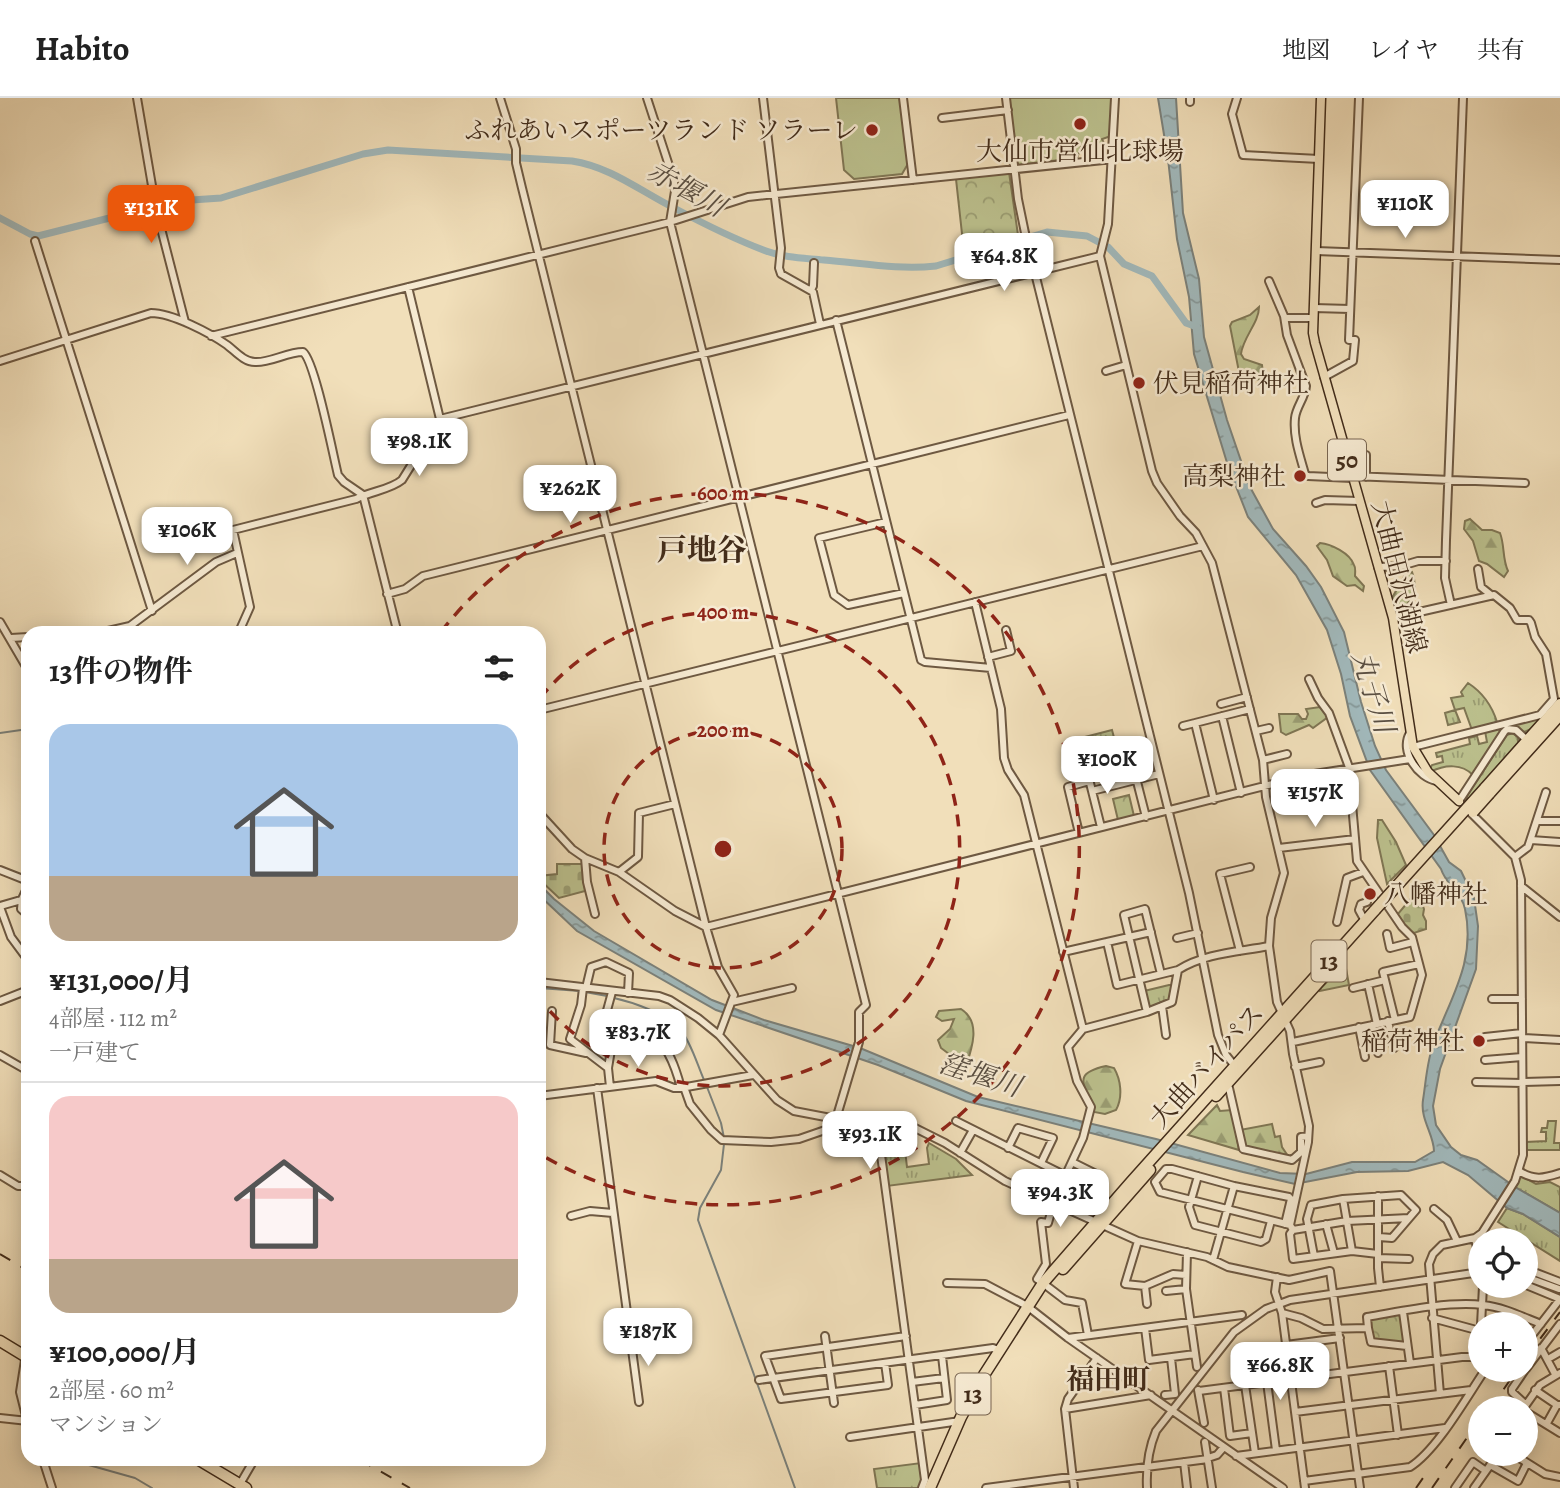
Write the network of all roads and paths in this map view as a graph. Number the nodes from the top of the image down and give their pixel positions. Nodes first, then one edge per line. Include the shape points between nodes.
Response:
1 (137, 98) edge
2 (500, 98) edge
3 (647, 98) edge
4 (763, 98) edge
5 (903, 98) edge
6 (1006, 98) edge
7 (1115, 98) edge
8 (1237, 98) edge
9 (1321, 98) edge
10 (1359, 98) edge
11 (1463, 98) edge
12 (1007, 110) junction
13 (942, 118) dead end
14 (1113, 159) junction
15 (1319, 159) junction
16 (1014, 169) junction
17 (913, 180) junction
18 (775, 196) junction
19 (670, 222) junction
20 (36, 241) dead end
21 (1316, 251) junction
22 (1101, 252) junction
23 (1353, 252) junction
24 (538, 254) junction
25 (1457, 256) junction
26 (1560, 260) edge
27 (814, 263) dead end
28 (1034, 272) junction
29 (1269, 281) dead end
30 (408, 287) junction
31 (811, 290) junction
32 (1314, 308) junction
33 (1350, 309) junction
34 (1285, 318) junction
35 (1314, 318) junction
36 (836, 320) junction
37 (185, 322) junction
38 (820, 324) junction
39 (211, 336) junction
40 (66, 340) junction
41 (703, 354) junction
42 (0, 360) edge
43 (1126, 365) junction
44 (1106, 371) dead end
45 (1324, 377) junction
46 (571, 386) junction
47 (1069, 415) junction
48 (440, 419) junction
49 (1346, 454) junction
50 (872, 464) junction
51 (1352, 477) junction
52 (1366, 477) junction
53 (1449, 480) junction
54 (1525, 483) dead end
55 (363, 495) junction
56 (740, 497) junction
57 (1359, 501) junction
58 (1316, 503) dead end
59 (886, 522) junction
60 (606, 530) junction
61 (1203, 545) junction
62 (237, 553) junction
63 (1446, 561) junction
64 (1378, 567) junction
65 (1107, 569) junction
66 (1478, 569) dead end
67 (904, 593) junction
68 (387, 594) junction
69 (1491, 595) junction
70 (975, 602) junction
71 (1451, 605) junction
72 (152, 611) junction
73 (910, 618) junction
74 (1393, 618) junction
75 (0, 622) edge
76 (130, 626) edge
77 (242, 626) edge
78 (396, 626) edge
79 (1006, 630) dead end
80 (21, 637) edge
81 (11, 638) junction
82 (778, 651) junction
83 (21, 657) edge
84 (988, 657) junction
85 (990, 668) junction
86 (1310, 679) dead end
87 (645, 684) junction
88 (1247, 697) junction
89 (1221, 704) dead end
90 (1560, 704) edge
91 (546, 708) edge
92 (1250, 709) junction
93 (1560, 715) edge
94 (1222, 716) junction
95 (1195, 723) junction
96 (1183, 726) dead end
97 (1269, 728) dead end
98 (1256, 731) junction
99 (1409, 733) junction
100 (1530, 743) junction
101 (1413, 747) junction
102 (1287, 754) dead end
103 (1263, 760) junction
104 (1409, 760) junction
105 (1132, 762) dead end
106 (1351, 770) junction
107 (1087, 771) dead end
108 (1159, 774) junction
109 (1137, 780) junction
110 (1089, 781) junction
111 (1437, 782) junction
112 (1266, 786) junction
113 (1092, 792) junction
114 (1546, 792) dead end
115 (1241, 793) junction
116 (1214, 800) junction
117 (1459, 801) junction
118 (675, 804) junction
119 (1169, 811) junction
120 (1146, 817) junction
121 (546, 821) edge
122 (1538, 821) junction
123 (1560, 821) edge
124 (1101, 827) junction
125 (1079, 833) junction
126 (1355, 839) junction
127 (1531, 840) junction
128 (1560, 842) edge
129 (1036, 844) junction
130 (1279, 848) junction
131 (1515, 857) junction
132 (585, 858) junction
133 (1250, 867) dead end
134 (0, 870) edge
135 (619, 872) junction
136 (1363, 872) junction
137 (21, 880) edge
138 (1521, 886) junction
139 (838, 893) junction
140 (21, 900) edge
141 (0, 906) edge
142 (1374, 909) junction
143 (595, 914) dead end
144 (1560, 917) edge
145 (1337, 922) dead end
146 (706, 927) junction
147 (1150, 932) junction
148 (1198, 933) junction
149 (1387, 934) dead end
150 (1129, 937) junction
151 (1177, 938) dead end
152 (1107, 942) junction
153 (1413, 942) junction
154 (1269, 946) junction
155 (21, 951) edge
156 (1240, 951) junction
157 (1063, 952) junction
158 (1203, 957) junction
159 (1419, 964) junction
160 (1178, 970) junction
161 (1161, 974) junction
162 (1139, 979) junction
163 (1385, 980) junction
164 (546, 983) edge
165 (1368, 984) junction
166 (792, 988) dead end
167 (1353, 988) dead end
168 (584, 990) junction
169 (612, 992) junction
170 (21, 993) edge
171 (628, 993) junction
172 (1492, 999) dead end
173 (1522, 999) junction
174 (0, 1001) edge
175 (732, 1003) junction
176 (1162, 1006) junction
177 (552, 1011) dead end
178 (1147, 1012) junction
179 (1285, 1016) junction
180 (1392, 1020) junction
181 (1374, 1024) junction
182 (1359, 1027) junction
183 (1083, 1029) junction
184 (719, 1035) junction
185 (1166, 1035) dead end
186 (615, 1036) junction
187 (1522, 1036) junction
188 (1485, 1037) dead end
189 (1560, 1040) edge
190 (1293, 1042) junction
191 (1394, 1048) dead end
192 (1378, 1053) dead end
193 (588, 1054) junction
194 (0, 1055) edge
195 (1365, 1057) dead end
196 (1522, 1057) junction
197 (1485, 1060) dead end
198 (1320, 1062) dead end
199 (1234, 1065) junction
200 (21, 1067) edge
201 (1296, 1067) junction
202 (608, 1068) junction
203 (753, 1075) junction
204 (1560, 1081) edge
205 (1476, 1082) dead end
206 (1522, 1082) junction
207 (610, 1087) junction
208 (683, 1087) junction
209 (597, 1088) junction
210 (1229, 1088) dead end
211 (546, 1095) edge
212 (876, 1118) junction
213 (836, 1119) junction
214 (956, 1121) dead end
215 (972, 1130) junction
216 (1181, 1131) junction
217 (1308, 1136) junction
218 (1008, 1148) junction
219 (960, 1153) junction
220 (1072, 1162) junction
221 (1041, 1163) junction
222 (1519, 1171) junction
223 (1560, 1173) edge
224 (0, 1175) edge
225 (1066, 1176) junction
226 (1198, 1176) junction
227 (21, 1186) edge
228 (1234, 1186) junction
229 (1060, 1187) junction
230 (1378, 1196) junction
231 (1343, 1199) junction
232 (1191, 1200) junction
233 (1053, 1204) junction
234 (1227, 1209) junction
235 (1434, 1209) dead end
236 (614, 1213) junction
237 (571, 1216) dead end
238 (1380, 1218) junction
239 (1409, 1218) junction
240 (1271, 1221) junction
241 (1347, 1221) junction
242 (1099, 1223) junction
243 (1326, 1224) junction
244 (1289, 1227) junction
245 (1308, 1227) junction
246 (1486, 1228) edge
247 (1222, 1231) junction
248 (1379, 1237) junction
249 (1468, 1239) edge
250 (1138, 1241) junction
251 (1457, 1241) junction
252 (1352, 1251) junction
253 (1187, 1252) junction
254 (1334, 1253) junction
255 (1314, 1256) junction
256 (1378, 1256) junction
257 (1409, 1259) dead end
258 (1213, 1260) junction
259 (1468, 1274) edge
260 (1538, 1275) edge
261 (1186, 1276) junction
262 (1277, 1277) junction
263 (1429, 1280) junction
264 (1538, 1280) edge
265 (947, 1283) dead end
266 (1046, 1285) junction
267 (1145, 1286) junction
268 (1559, 1286) edge
269 (1380, 1287) junction
270 (1186, 1289) junction
271 (1538, 1290) edge
272 (1166, 1291) dead end
273 (1334, 1293) junction
274 (1482, 1298) edge
275 (1560, 1299) edge
276 (1147, 1304) dead end
277 (1279, 1304) junction
278 (1482, 1304) junction
279 (1431, 1307) junction
280 (1029, 1308) junction
281 (1403, 1312) junction
282 (1482, 1312) edge
283 (1282, 1313) junction
284 (1242, 1315) dead end
285 (1432, 1318) junction
286 (1190, 1321) junction
287 (1542, 1323) junction
288 (1560, 1324) edge
289 (1145, 1328) junction
290 (1368, 1328) junction
291 (1468, 1328) edge
292 (1538, 1328) edge
293 (1339, 1329) junction
294 (1554, 1331) junction
295 (1088, 1335) junction
296 (825, 1336) dead end
297 (906, 1336) junction
298 (1068, 1338) junction
299 (1340, 1338) junction
300 (0, 1341) edge
301 (1286, 1345) junction
302 (1407, 1346) junction
303 (826, 1347) junction
304 (1541, 1348) junction
305 (1265, 1349) dead end
306 (999, 1350) junction
307 (1538, 1352) edge
308 (1560, 1352) edge
309 (21, 1354) edge
310 (942, 1356) junction
311 (1195, 1356) junction
312 (1171, 1357) junction
313 (1097, 1358) junction
314 (1468, 1358) edge
315 (909, 1359) junction
316 (1548, 1359) junction
317 (1436, 1360) junction
318 (885, 1363) junction
319 (1209, 1363) junction
320 (1410, 1363) junction
321 (1389, 1366) junction
322 (1196, 1367) dead end
323 (829, 1370) junction
324 (1344, 1372) junction
325 (1558, 1374) edge
326 (773, 1378) junction
327 (944, 1378) junction
328 (1291, 1379) junction
329 (759, 1380) dead end
330 (912, 1382) junction
331 (1268, 1382) junction
332 (1477, 1382) edge
333 (1191, 1385) junction
334 (1245, 1385) junction
335 (1224, 1388) junction
336 (1471, 1390) junction
337 (1535, 1390) junction
338 (1199, 1391) junction
339 (832, 1392) junction
340 (1440, 1394) junction
341 (1151, 1395) junction
342 (1165, 1395) dead end
343 (1532, 1396) edge
344 (1394, 1399) junction
345 (639, 1402) dead end
346 (834, 1403) dead end
347 (915, 1405) junction
348 (1349, 1405) junction
349 (1558, 1405) edge
350 (1065, 1409) junction
351 (1172, 1409) junction
352 (1295, 1412) junction
353 (1538, 1417) edge
354 (0, 1418) edge
355 (21, 1421) edge
356 (960, 1421) junction
357 (1204, 1423) dead end
358 (1547, 1423) junction
359 (918, 1427) junction
360 (1444, 1428) junction
361 (1560, 1432) edge
362 (1252, 1433) junction
363 (1398, 1435) junction
364 (850, 1437) dead end
365 (1353, 1441) junction
366 (1205, 1442) dead end
367 (1224, 1447) junction
368 (1300, 1447) junction
369 (1276, 1450) junction
370 (1255, 1453) junction
371 (1237, 1456) junction
372 (1208, 1458) junction
373 (1184, 1462) junction
374 (45, 1466) edge
375 (209, 1466) edge
376 (251, 1466) edge
377 (1526, 1466) edge
378 (1532, 1466) edge
379 (1146, 1468) junction
380 (1488, 1468) junction
381 (1358, 1474) junction
382 (1072, 1477) junction
383 (1560, 1477) edge
384 (1304, 1485) edge
385 (243, 1486) edge
386 (1004, 1487) edge
387 (52, 1488) edge
388 (922, 1488) edge
389 (930, 1488) edge
390 (935, 1488) edge
391 (986, 1488) edge
392 (1074, 1488) edge
393 (1147, 1488) edge
394 (1188, 1488) edge
395 (1212, 1488) edge
396 (1283, 1488) edge
397 (1360, 1488) edge
398 (1455, 1488) edge
399 (1474, 1488) edge

1 - 37 street via 156,206
2 - 24 street via 517,153
3 - 19 street via 674,181
4 - 18 street
5 - 17 street
6 - 12 street
7 - 14 street
8 - 15 street via 1232,114 1243,155
9 - 15 main road, 大曲田沢湖線 / 50
10 - 23 street
11 - 25 street
12 - 13 street
12 - 16 street
14 - 16 street
14 - 22 street
15 - 21 main road, 大曲田沢湖線 / 50
16 - 17 street
16 - 28 street
17 - 18 street
18 - 19 street via 748,197
18 - 31 street via 781,274
19 - 24 street
19 - 41 street
20 - 40 street
21 - 23 street
21 - 32 main road, 大曲田沢湖線 / 50
22 - 28 street
22 - 43 street
23 - 25 street
23 - 33 street
24 - 30 street
24 - 46 street
25 - 26 street
25 - 53 street
27 - 31 street
28 - 36 street
28 - 47 street
29 - 34 street
30 - 39 street
30 - 48 street
31 - 38 street
32 - 33 street
32 - 35 main road, 大曲田沢湖線 / 50
33 - 45 street via 1353,361
34 - 35 street
34 - 51 street via 1306,386 1295,416 1305,474
35 - 45 main road, 大曲田沢湖線 / 50
36 - 38 street
36 - 50 street
37 - 39 street
37 - 40 street via 151,313
38 - 41 street
39 - 55 street via 256,362 297,352 308,355 338,475
40 - 42 street
40 - 72 street
41 - 46 street
41 - 56 street
43 - 44 street
43 - 61 street via 1157,483
45 - 49 main road, 大曲田沢湖線 / 50
46 - 48 street
46 - 60 street
47 - 50 street
47 - 65 street
48 - 55 street via 402,480
49 - 51 main road, 大曲田沢湖線 / 50
49 - 52 street via 1366,455
50 - 56 street
50 - 59 street
51 - 52 street
51 - 57 main road, 大曲田沢湖線 / 50
52 - 53 street
53 - 54 street
53 - 63 street
55 - 62 street via 233,530
55 - 68 street
56 - 60 street
56 - 82 street
57 - 58 street
57 - 64 main road, 大曲田沢湖線 / 50
59 - 67 street
59 - 67 street via 819,538 834,595 848,605
60 - 68 street via 424,576
60 - 87 street
61 - 65 street
61 - 88 street via 1212,563
62 - 72 street via 216,562
62 - 77 street via 250,607
63 - 64 street
63 - 71 street
64 - 74 main road, 大曲田沢湖線 / 50
65 - 70 street
65 - 108 street
66 - 69 street via 1481,587
67 - 73 street
68 - 78 street
69 - 71 street
69 - 101 street via 1510,608 1517,620 1531,623 1549,663 1554,699 1540,715
70 - 73 street
70 - 84 street
71 - 74 street
72 - 76 street
73 - 82 street
73 - 85 street via 921,660
74 - 99 main road, 大曲田沢湖線 / 50
75 - 81 street
79 - 84 street via 1011,651
80 - 81 street
81 - 83 street
82 - 87 street
82 - 139 street
84 - 85 street
85 - 129 street via 1001,709 1004,758 1024,795
86 - 106 street
87 - 91 street
87 - 118 street
88 - 89 street
88 - 92 street
90 - 100 highway, 大曲バイパス / 13
92 - 94 street
92 - 98 street
93 - 100 highway, 大曲バイパス / 13
94 - 95 street
94 - 115 street
95 - 96 street
95 - 116 street
97 - 98 street
98 - 103 street
99 - 101 main road, 大曲田沢湖線 / 50
99 - 104 street
100 - 117 street via 1517,730 1507,729
100 - 142 highway, 大曲バイパス / 13, bridge
101 - 111 main road, 大曲田沢湖線 / 50
102 - 103 street
103 - 112 street
104 - 106 street
104 - 111 street
105 - 109 street
106 - 112 street
106 - 126 street
107 - 110 street
108 - 109 street
108 - 119 street
109 - 113 street
109 - 120 street
110 - 113 street
110 - 125 street via 1068,787
111 - 117 main road, 大曲田沢湖線 / 50
112 - 115 street
112 - 130 street
113 - 124 street
114 - 122 street
115 - 116 street
116 - 119 street
117 - 131 street
118 - 135 street via 639,813 638,857
118 - 146 street
119 - 120 street
119 - 148 street
120 - 124 street
121 - 132 street
122 - 123 street
122 - 127 street
124 - 125 street
125 - 129 street
126 - 130 street
126 - 136 street
127 - 128 street
127 - 131 street
129 - 139 street
129 - 157 street
130 - 154 street via 1284,873 1271,918
131 - 138 street
132 - 135 street
132 - 143 street
133 - 156 street via 1220,874
134 - 137 street
135 - 146 street
136 - 145 street via 1347,878
136 - 153 street
138 - 144 street
138 - 173 street
139 - 146 street
139 - 213 street via 866,1005 859,1012 859,1042
140 - 141 street
141 - 155 street
142 - 179 highway, 大曲バイパス / 13
142 - 179 highway, 大曲バイパス / 13
146 - 175 street via 718,967 734,995
147 - 150 street
147 - 150 street via 1145,909 1124,915
147 - 161 street
148 - 151 street
148 - 158 street
149 - 153 street via 1390,948
150 - 152 street
150 - 162 street
152 - 157 street
152 - 162 street via 1117,985
153 - 159 street
154 - 156 street
154 - 179 street via 1277,1002
156 - 158 street
157 - 183 street
158 - 160 street
158 - 199 street via 1222,1048
159 - 163 street via 1383,972
159 - 180 street via 1422,975 1412,1014
160 - 161 street
160 - 176 street via 1172,1002
161 - 162 street
162 - 178 street
163 - 165 street
163 - 180 street
164 - 168 street
165 - 167 street
165 - 181 street
166 - 175 street
168 - 169 street
168 - 171 street via 590,967 606,962 629,973
168 - 193 street via 570,1038
169 - 171 street
169 - 186 street via 606,1014
170 - 174 street
171 - 184 street via 670,1000
172 - 173 street
173 - 187 street
175 - 184 street
176 - 178 street
176 - 185 street
177 - 193 street via 550,1045
178 - 183 street
179 - 190 street
179 - 199 highway, 大曲バイパス / 13
179 - 216 highway, 大曲バイパス / 13
180 - 181 street
180 - 191 street
181 - 182 street
181 - 192 street
182 - 190 street
182 - 195 street
183 - 220 street via 1068,1047 1090,1114
184 - 203 street
186 - 202 street
186 - 208 street via 657,1037
187 - 188 street
187 - 189 street
187 - 196 street
190 - 201 street
193 - 202 street
194 - 200 street
196 - 197 street
196 - 206 street
198 - 201 street
199 - 216 highway, 大曲バイパス / 13
201 - 217 street
202 - 207 street
203 - 208 street
203 - 213 street via 786,1107
204 - 206 street
205 - 206 street
206 - 222 street
207 - 208 street via 656,1081
207 - 209 street
208 - 213 street via 690,1104 724,1140 799,1139 828,1129
209 - 211 street
209 - 236 street
210 - 217 street via 1242,1149 1292,1160 1301,1152 1301,1137
212 - 213 street
212 - 219 street via 905,1123
212 - 297 street
214 - 215 street
215 - 218 street
215 - 219 street
216 - 242 highway, 大曲バイパス / 13
217 - 244 street
218 - 221 street
218 - 221 street via 1018,1128 1054,1138
219 - 233 street
220 - 225 street
220 - 229 street via 1096,1174 1085,1197
221 - 225 street
222 - 223 street via 1534,1179
222 - 246 street
224 - 227 street
225 - 229 street
226 - 228 street
226 - 232 street
226 - 232 street via 1166,1169 1155,1182 1160,1192
228 - 234 street
228 - 244 street via 1289,1197
229 - 233 street
230 - 231 street
230 - 238 street
230 - 239 street via 1401,1195 1416,1210
231 - 241 street
231 - 245 street via 1311,1205
232 - 234 street
232 - 247 street via 1195,1225
233 - 242 street
233 - 266 street via 1048,1223 1041,1222 1045,1264 1038,1279
234 - 240 street
234 - 247 street
235 - 251 street via 1447,1220
236 - 237 street via 590,1211
236 - 345 street
238 - 239 street
238 - 241 street
238 - 248 street
239 - 248 street via 1392,1238
240 - 244 street
240 - 247 street via 1261,1242
241 - 243 street
241 - 252 street
242 - 250 street
242 - 266 highway, 大曲バイパス / 13
243 - 245 street
243 - 254 street
244 - 245 street
244 - 255 street via 1293,1259
245 - 255 street
247 - 258 street
248 - 256 street
249 - 251 street
250 - 253 street
250 - 267 street via 1125,1284
251 - 263 street via 1442,1245 1433,1254
252 - 254 street
252 - 256 street
253 - 258 street
253 - 261 street
254 - 255 street
256 - 257 street
256 - 269 street
258 - 262 street
259 - 263 street
260 - 268 street
261 - 267 street via 1173,1274
261 - 270 street
262 - 273 street via 1289,1280 1330,1271
262 - 277 street
263 - 269 street
263 - 279 street
264 - 268 street
265 - 280 street via 985,1284
266 - 280 highway, 大曲バイパス / 13
266 - 295 street via 1065,1300 1082,1303
267 - 276 street
269 - 273 street
270 - 272 street
270 - 286 street
271 - 275 street
273 - 277 street
273 - 293 street
274 - 278 street
275 - 287 street
277 - 283 street
277 - 319 street via 1241,1326
278 - 279 street
278 - 282 street
278 - 287 street
279 - 281 street
279 - 285 street
280 - 298 street
280 - 306 highway, 大曲バイパス / 13
280 - 390 highway, 大曲バイパス / 13 via 968,1416
281 - 290 street via 1367,1317
281 - 302 street
283 - 293 street via 1323,1329
283 - 301 street
284 - 286 street
285 - 291 street
285 - 317 street
286 - 289 street
286 - 311 street
287 - 292 street
287 - 294 street
288 - 294 street
289 - 295 street
289 - 312 street via 1149,1360
290 - 293 street
290 - 302 street via 1371,1342
293 - 299 street
294 - 304 street
295 - 298 street
296 - 303 street
297 - 303 street
297 - 315 street
298 - 313 street
299 - 301 street
299 - 324 street
300 - 309 highway
301 - 328 street
302 - 320 street
303 - 323 street
303 - 326 street via 765,1356
304 - 307 street
304 - 316 street
305 - 331 street
306 - 310 street
306 - 356 highway, 大曲バイパス / 13
308 - 316 street
310 - 315 street
310 - 327 street
311 - 312 street
311 - 319 street
311 - 322 street
312 - 342 street via 1175,1394
313 - 341 street
313 - 350 street
314 - 317 street
315 - 318 street
315 - 330 street
316 - 325 street
317 - 320 street
317 - 340 street
318 - 323 street
318 - 339 street via 888,1385
319 - 333 street
320 - 321 street
321 - 324 street
321 - 344 street
323 - 326 street
323 - 339 street
324 - 328 street
324 - 348 street
325 - 337 street
326 - 329 street
326 - 339 street via 781,1399
327 - 330 street
327 - 347 street via 947,1400
328 - 331 street
328 - 352 street
330 - 347 street
331 - 334 street
331 - 369 street
332 - 336 street
333 - 338 street
333 - 351 street
334 - 335 street
334 - 362 street
335 - 338 street
335 - 362 street via 1230,1436
336 - 340 street
336 - 360 street
337 - 343 street
337 - 349 street
338 - 357 street
339 - 346 street
340 - 344 street
341 - 350 street
341 - 351 street
344 - 348 street
344 - 363 street
347 - 359 street
348 - 352 street
348 - 365 street
349 - 358 street
350 - 382 street
351 - 367 street
351 - 379 street via 1153,1438
352 - 368 street
353 - 358 street
354 - 355 street
356 - 359 street
356 - 389 highway, 大曲バイパス / 13
358 - 361 street
359 - 364 street
359 - 388 street via 925,1480
360 - 363 street
360 - 381 street via 1410,1467
362 - 370 street
363 - 365 street
365 - 368 street
365 - 381 street
366 - 372 street
367 - 371 street
367 - 372 street
368 - 369 street
368 - 384 street
369 - 370 street
370 - 371 street
371 - 396 street
372 - 373 street
372 - 395 street
373 - 379 street
373 - 394 street
374 - 387 street
375 - 385 highway
376 - 385 street
377 - 380 street via 1518,1481
378 - 383 street
379 - 382 street
379 - 393 street
380 - 398 street via 1473,1462
380 - 399 street
381 - 384 street
381 - 397 street
382 - 386 street
382 - 392 street
386 - 391 street

